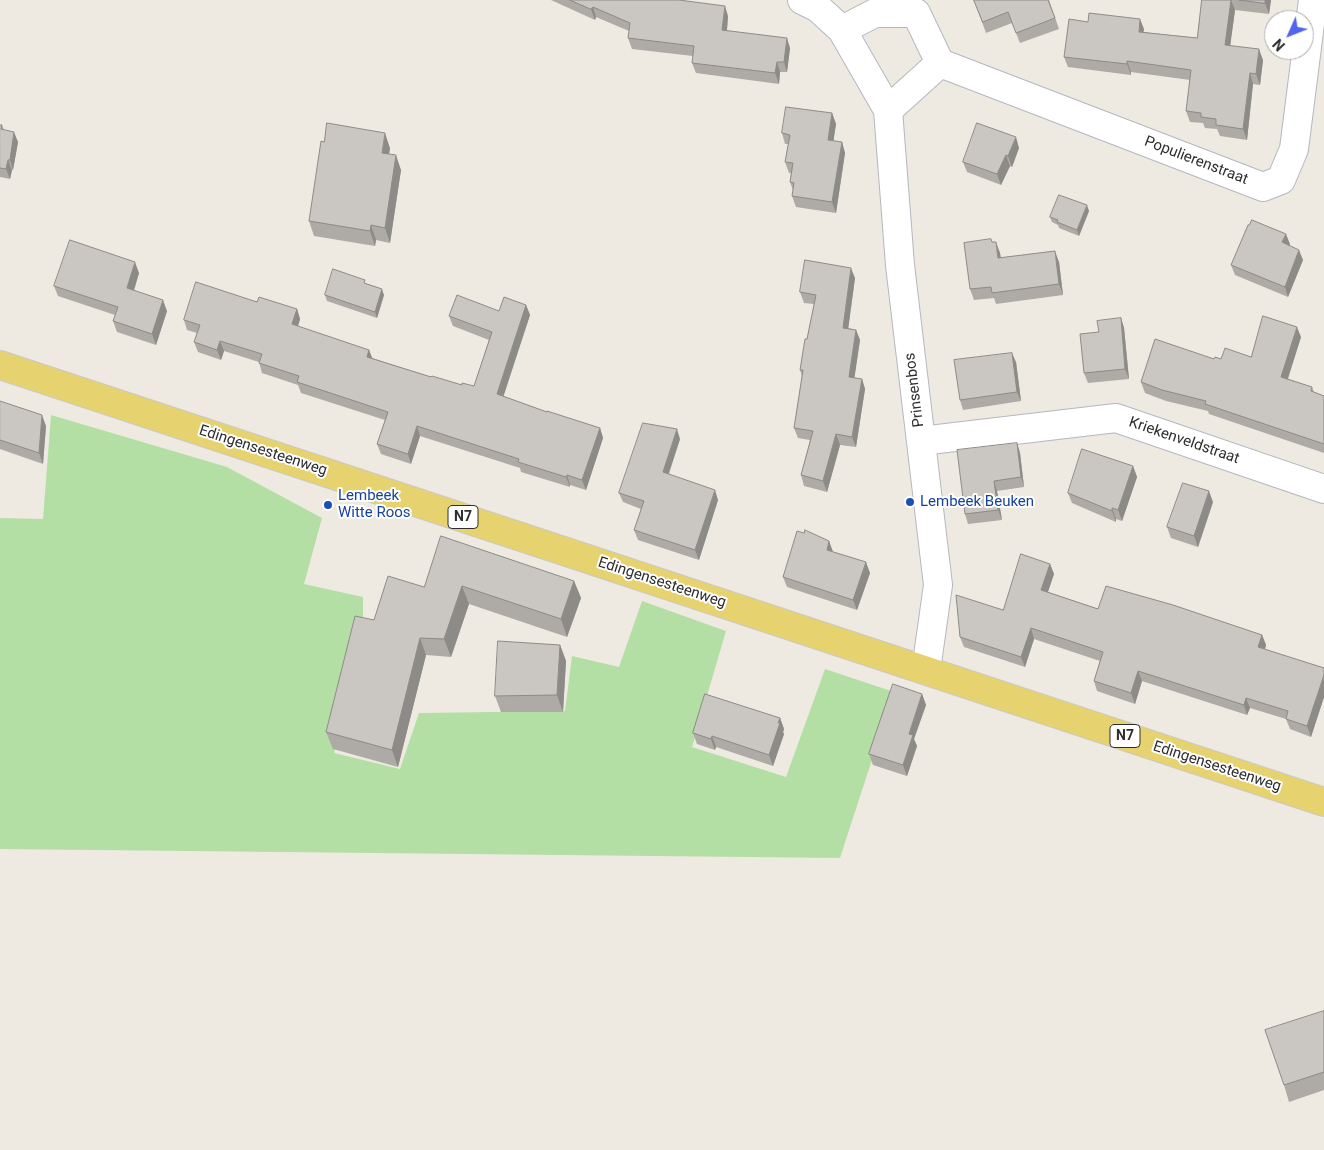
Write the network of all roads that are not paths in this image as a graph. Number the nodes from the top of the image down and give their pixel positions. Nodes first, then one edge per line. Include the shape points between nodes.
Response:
1 (802, 0) edge
2 (1313, 0) edge
3 (918, 7) edge
4 (842, 30) junction
5 (940, 64) junction
6 (888, 110) junction
7 (0, 365) edge
8 (921, 441) junction
9 (1324, 490) edge
10 (926, 670) junction
11 (1324, 802) edge

1 - 4 street, Prinsenbos via 818,8
2 - 5 street, Populierenstraat via 1294,149 1281,180 1263,187
3 - 4 street via 875,13
3 - 5 street
4 - 6 street, Prinsenbos
5 - 6 street
6 - 8 street, Prinsenbos via 900,265
7 - 10 main road, Edingensesteenweg / N7
8 - 9 street, Kriekenveldstraat via 1116,418
8 - 10 street, Prinsenbos via 938,585
10 - 11 main road, Edingensesteenweg / N7

